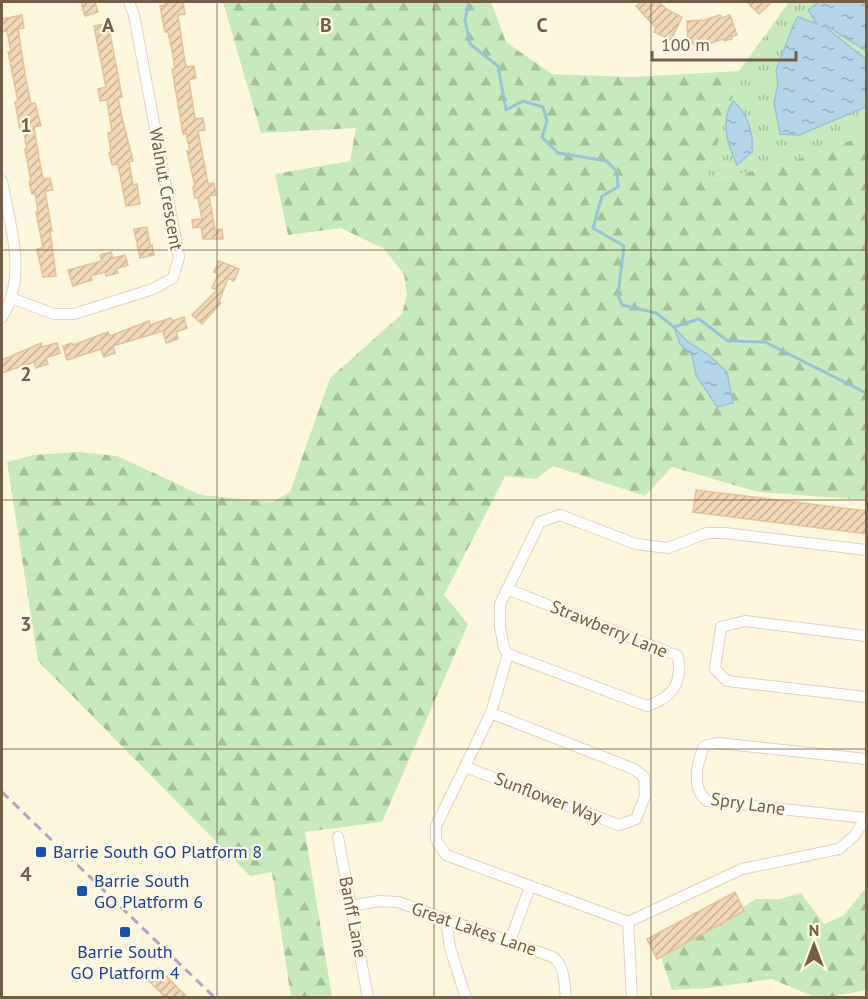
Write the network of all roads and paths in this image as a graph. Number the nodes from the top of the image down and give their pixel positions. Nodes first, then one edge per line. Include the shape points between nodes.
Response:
1 (129, 2) edge
2 (2, 181) edge
3 (11, 298) junction
4 (2, 317) edge
5 (867, 550) edge
6 (507, 589) junction
7 (867, 636) edge
8 (508, 654) junction
9 (867, 698) edge
10 (491, 713) junction
11 (867, 759) edge
12 (465, 767) junction
13 (866, 818) edge
14 (338, 837) dead end
15 (530, 887) junction
16 (351, 906) junction
17 (446, 919) junction
18 (628, 922) junction
19 (510, 941) junction
20 (368, 998) edge
21 (466, 998) edge
22 (566, 998) edge
23 (632, 998) edge

1 - 3 street, Walnut Crescent via 179,257 173,278 153,289 74,314 54,314
2 - 3 street via 16,265
3 - 4 street
5 - 6 street via 725,533 707,533 668,548 636,544 560,515 540,522
6 - 8 street via 500,604 500,627
6 - 8 street, Strawberry Lane via 678,656 680,671 673,691 647,706
7 - 9 street via 745,621 721,627 715,669 727,681
8 - 10 street
10 - 12 street
10 - 12 street, Sunflower Way via 634,768 644,777 645,796 636,819 619,825
11 - 13 street, Spry Lane via 718,743 704,746 697,782 700,795 707,801
12 - 15 street via 436,826 436,840 446,855
13 - 18 street via 839,849 742,869
14 - 16 street, Banff Lane
15 - 18 street
15 - 19 street
16 - 17 street, Great Lakes Lane via 390,900
16 - 20 street, Banff Lane
17 - 19 street, Great Lakes Lane
17 - 21 street via 450,948
18 - 23 street
19 - 22 street, Great Lakes Lane via 558,960

